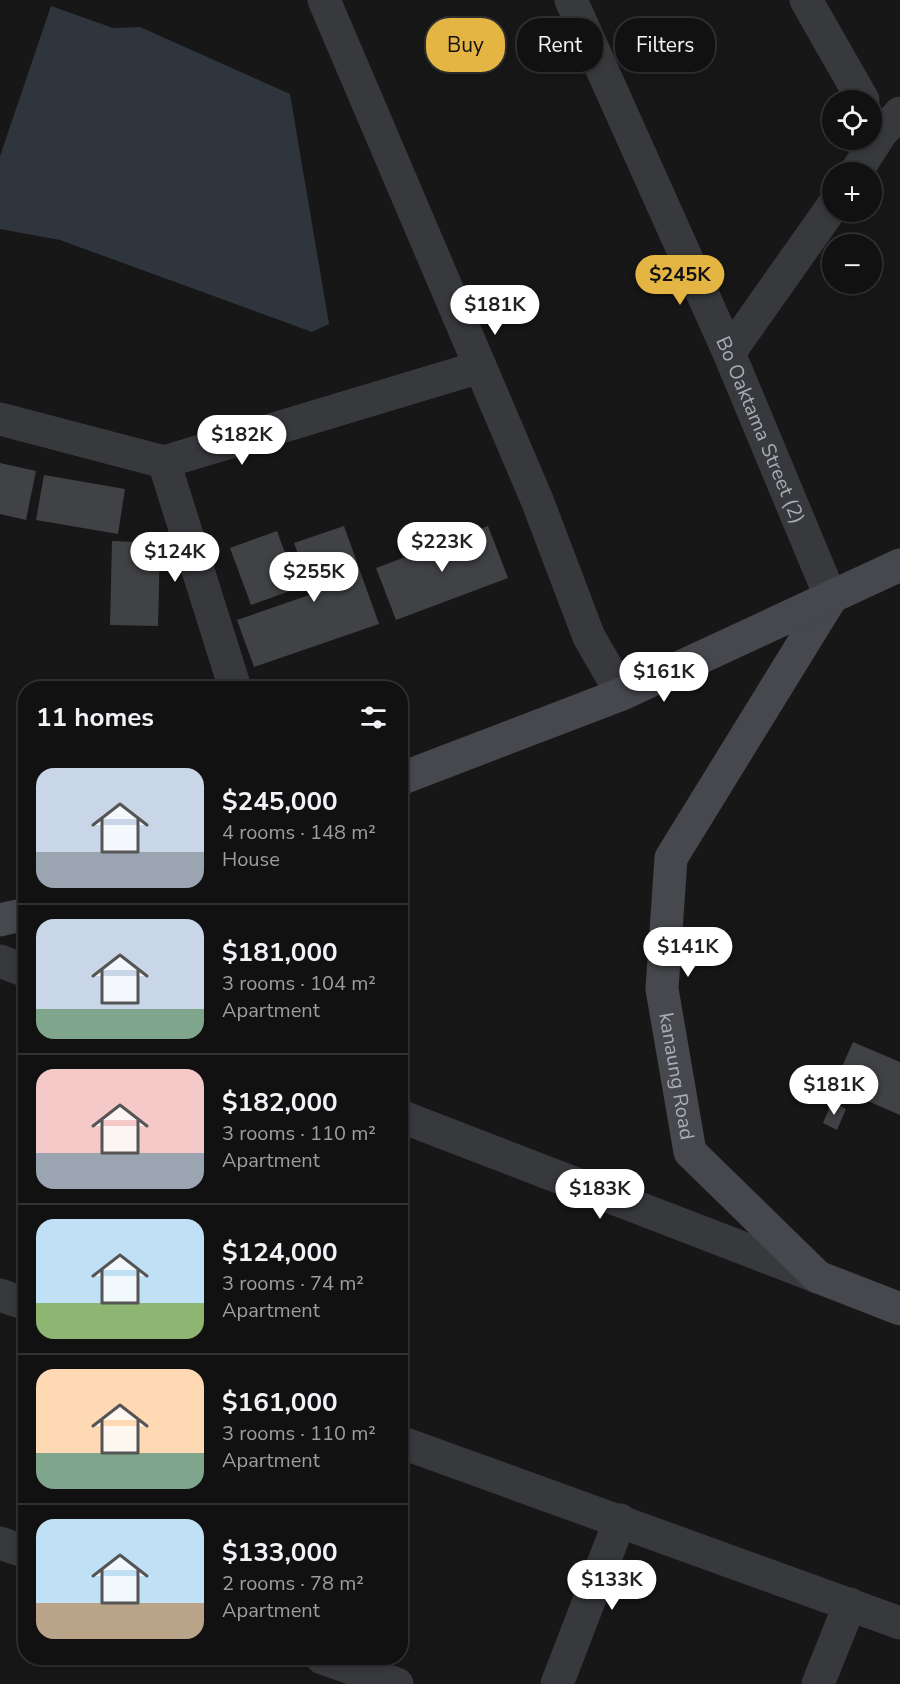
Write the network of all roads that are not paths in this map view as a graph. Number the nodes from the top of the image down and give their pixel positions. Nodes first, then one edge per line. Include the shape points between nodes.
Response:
1 (324, 0) edge
2 (571, 0) edge
3 (806, 0) edge
4 (857, 90) edge
5 (884, 121) edge
6 (861, 162) edge
7 (822, 221) edge
8 (729, 353) junction
9 (480, 367) junction
10 (0, 419) edge
11 (164, 462) junction
12 (900, 565) edge
13 (831, 598) junction
14 (233, 681) edge
15 (622, 694) junction
16 (408, 776) edge
17 (18, 916) edge
18 (0, 920) edge
19 (0, 961) edge
20 (18, 968) edge
21 (408, 1119) edge
22 (818, 1277) junction
23 (0, 1295) edge
24 (18, 1301) edge
25 (900, 1309) edge
26 (408, 1445) edge
27 (620, 1520) junction
28 (0, 1543) edge
29 (18, 1549) edge
30 (850, 1604) junction
31 (900, 1623) edge
32 (342, 1665) edge
33 (397, 1684) edge
34 (557, 1684) edge
35 (818, 1684) edge

1 - 9 street
2 - 8 street, Bo Oaktama Street (2)
3 - 4 street
5 - 6 street
7 - 8 street
8 - 13 street, Bo Oaktama Street (2)
9 - 11 street
9 - 15 street via 537,500 589,637
10 - 11 street
11 - 14 street
12 - 13 street
13 - 15 street
13 - 22 street, kanaung Road via 671,858 662,989 690,1152
15 - 16 street
17 - 18 street
19 - 20 street
21 - 22 street
22 - 25 street, kanaung Road
23 - 24 street
26 - 27 street
27 - 30 street
27 - 34 street
28 - 29 street
30 - 31 street
30 - 35 street
32 - 33 street

